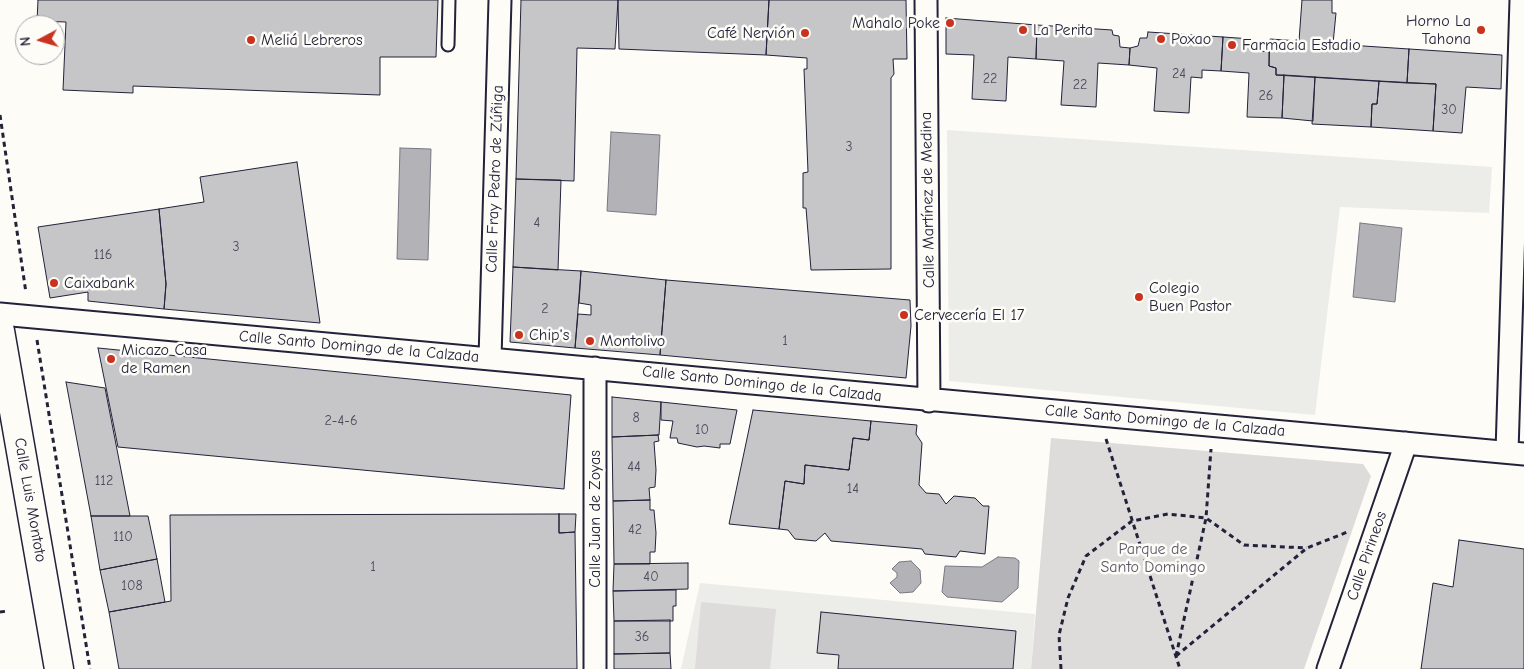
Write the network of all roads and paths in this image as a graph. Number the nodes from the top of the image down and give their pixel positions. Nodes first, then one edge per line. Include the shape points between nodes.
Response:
1 (449, 0) edge
2 (500, 0) edge
3 (926, 0) edge
4 (1521, 0) edge
5 (448, 45) dead end
6 (0, 116) edge
7 (26, 297) dead end
8 (0, 314) edge
9 (0, 331) edge
10 (36, 334) dead end
11 (490, 359) junction
12 (595, 368) junction
13 (929, 401) junction
14 (1107, 416) junction
15 (1213, 426) junction
16 (1406, 443) junction
17 (1516, 453) edge
18 (1206, 518) junction
19 (1132, 521) junction
20 (1373, 538) junction
21 (1307, 548) junction
22 (8, 611) dead end
23 (0, 612) edge
24 (1176, 656) junction
25 (59, 669) edge
26 (90, 669) edge
27 (595, 669) edge
28 (1061, 669) edge
29 (1180, 669) edge
30 (1328, 669) edge

1 - 5 lane
2 - 11 street, Calle Fray Pedro de Zúñiga
3 - 13 street, Calle Martínez de Medina
4 - 17 street
6 - 7 path
8 - 11 street, Calle Santo Domingo de la Calzada
9 - 25 main road, Calle Luis Montoto
10 - 26 path
11 - 12 street, Calle Santo Domingo de la Calzada
12 - 13 street, Calle Santo Domingo de la Calzada
12 - 27 street, Calle Juan de Zoyas
13 - 14 street, Calle Santo Domingo de la Calzada
14 - 15 street, Calle Santo Domingo de la Calzada
14 - 19 path via 1105,442
15 - 16 street, Calle Santo Domingo de la Calzada
15 - 18 path
16 - 17 street, Calle Santo Domingo de la Calzada
16 - 20 street, Calle Pirineos
18 - 19 path via 1168,514
18 - 21 path via 1244,545
18 - 24 path
19 - 24 path
19 - 28 path via 1086,556 1068,598 1059,635
20 - 21 path via 1352,531
20 - 30 street, Calle Pirineos
21 - 24 path
22 - 23 path
24 - 29 path

